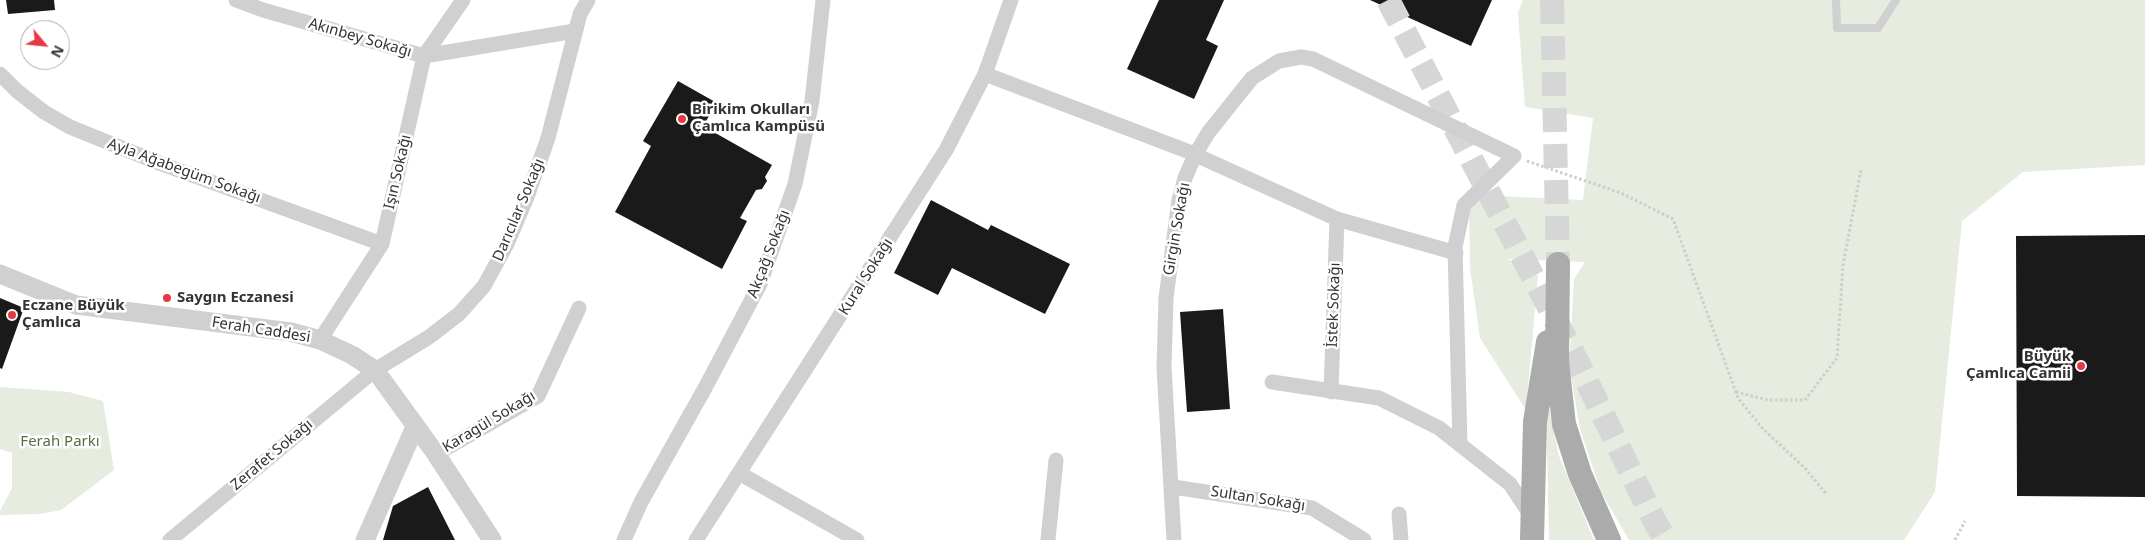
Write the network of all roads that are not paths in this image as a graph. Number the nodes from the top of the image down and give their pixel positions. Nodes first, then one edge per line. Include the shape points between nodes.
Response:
1 (236, 0) edge
2 (462, 0) edge
3 (588, 0) edge
4 (824, 0) edge
5 (1011, 0) edge
6 (1836, 0) edge
7 (1896, 0) edge
8 (265, 5) edge
9 (575, 31) junction
10 (424, 56) junction
11 (0, 74) edge
12 (985, 74) junction
13 (1195, 155) junction
14 (1338, 219) junction
15 (382, 244) junction
16 (1456, 253) junction
17 (0, 274) edge
18 (579, 308) dead end
19 (320, 340) junction
20 (375, 370) junction
21 (1272, 382) dead end
22 (1331, 392) junction
23 (414, 427) junction
24 (1460, 445) junction
25 (436, 454) junction
26 (1056, 460) dead end
27 (739, 473) junction
28 (1172, 486) junction
29 (1399, 514) dead end
30 (1531, 516) junction
31 (170, 540) edge
32 (365, 540) edge
33 (492, 540) edge
34 (624, 540) edge
35 (696, 540) edge
36 (857, 540) edge
37 (1048, 540) edge
38 (1174, 540) edge
39 (1364, 540) edge
40 (1401, 540) edge
41 (1532, 540) edge
42 (1610, 540) edge

1 - 8 street, Akınbey Sokağı
2 - 10 street, Işın Sokağı
3 - 9 street, Darıcılar Sokağı
4 - 34 street, Akçağ Sokağı via 812,101 795,184 760,284 641,502
5 - 12 street, Kural Sokağı
6 - 7 lane via 1837,28 1878,28
8 - 10 street, Akınbey Sokağı
9 - 10 street, Akınbey Sokağı
9 - 20 street, Darıcılar Sokağı via 548,138 527,197 484,286 459,314 430,337
10 - 15 street, Işın Sokağı
11 - 15 street, Ayla Ağabegüm Sokağı via 44,112 70,127
12 - 13 street
12 - 27 street, Kural Sokağı via 946,150
13 - 14 street
13 - 16 street, Girgin Sokağı via 1208,133 1252,78 1269,66 1300,57 1313,59 1514,156 1464,205
13 - 28 street, Girgin Sokağı via 1179,200 1166,298 1164,367
14 - 16 street
14 - 22 street, İstek Sokağı
15 - 19 street, Işın Sokağı
16 - 24 street
17 - 19 street, Ferah Caddesi via 76,305 291,332
18 - 25 street, Karagül Sokağı via 538,396
19 - 20 street, Ferah Caddesi
20 - 23 street, Ferah Caddesi
20 - 31 street, Zerafet Sokağı
21 - 22 street
22 - 24 street via 1379,398 1439,428
23 - 25 street, Ferah Caddesi
23 - 32 street
24 - 30 street via 1510,484
25 - 33 street, Ferah Caddesi
26 - 37 street
27 - 35 street, Kural Sokağı
27 - 36 street
28 - 38 street, Girgin Sokağı
28 - 39 street, Sultan Sokağı via 1312,508
29 - 40 street
30 - 41 main road
30 - 42 main road via 1538,398 1558,264 1557,362 1564,424 1580,474

